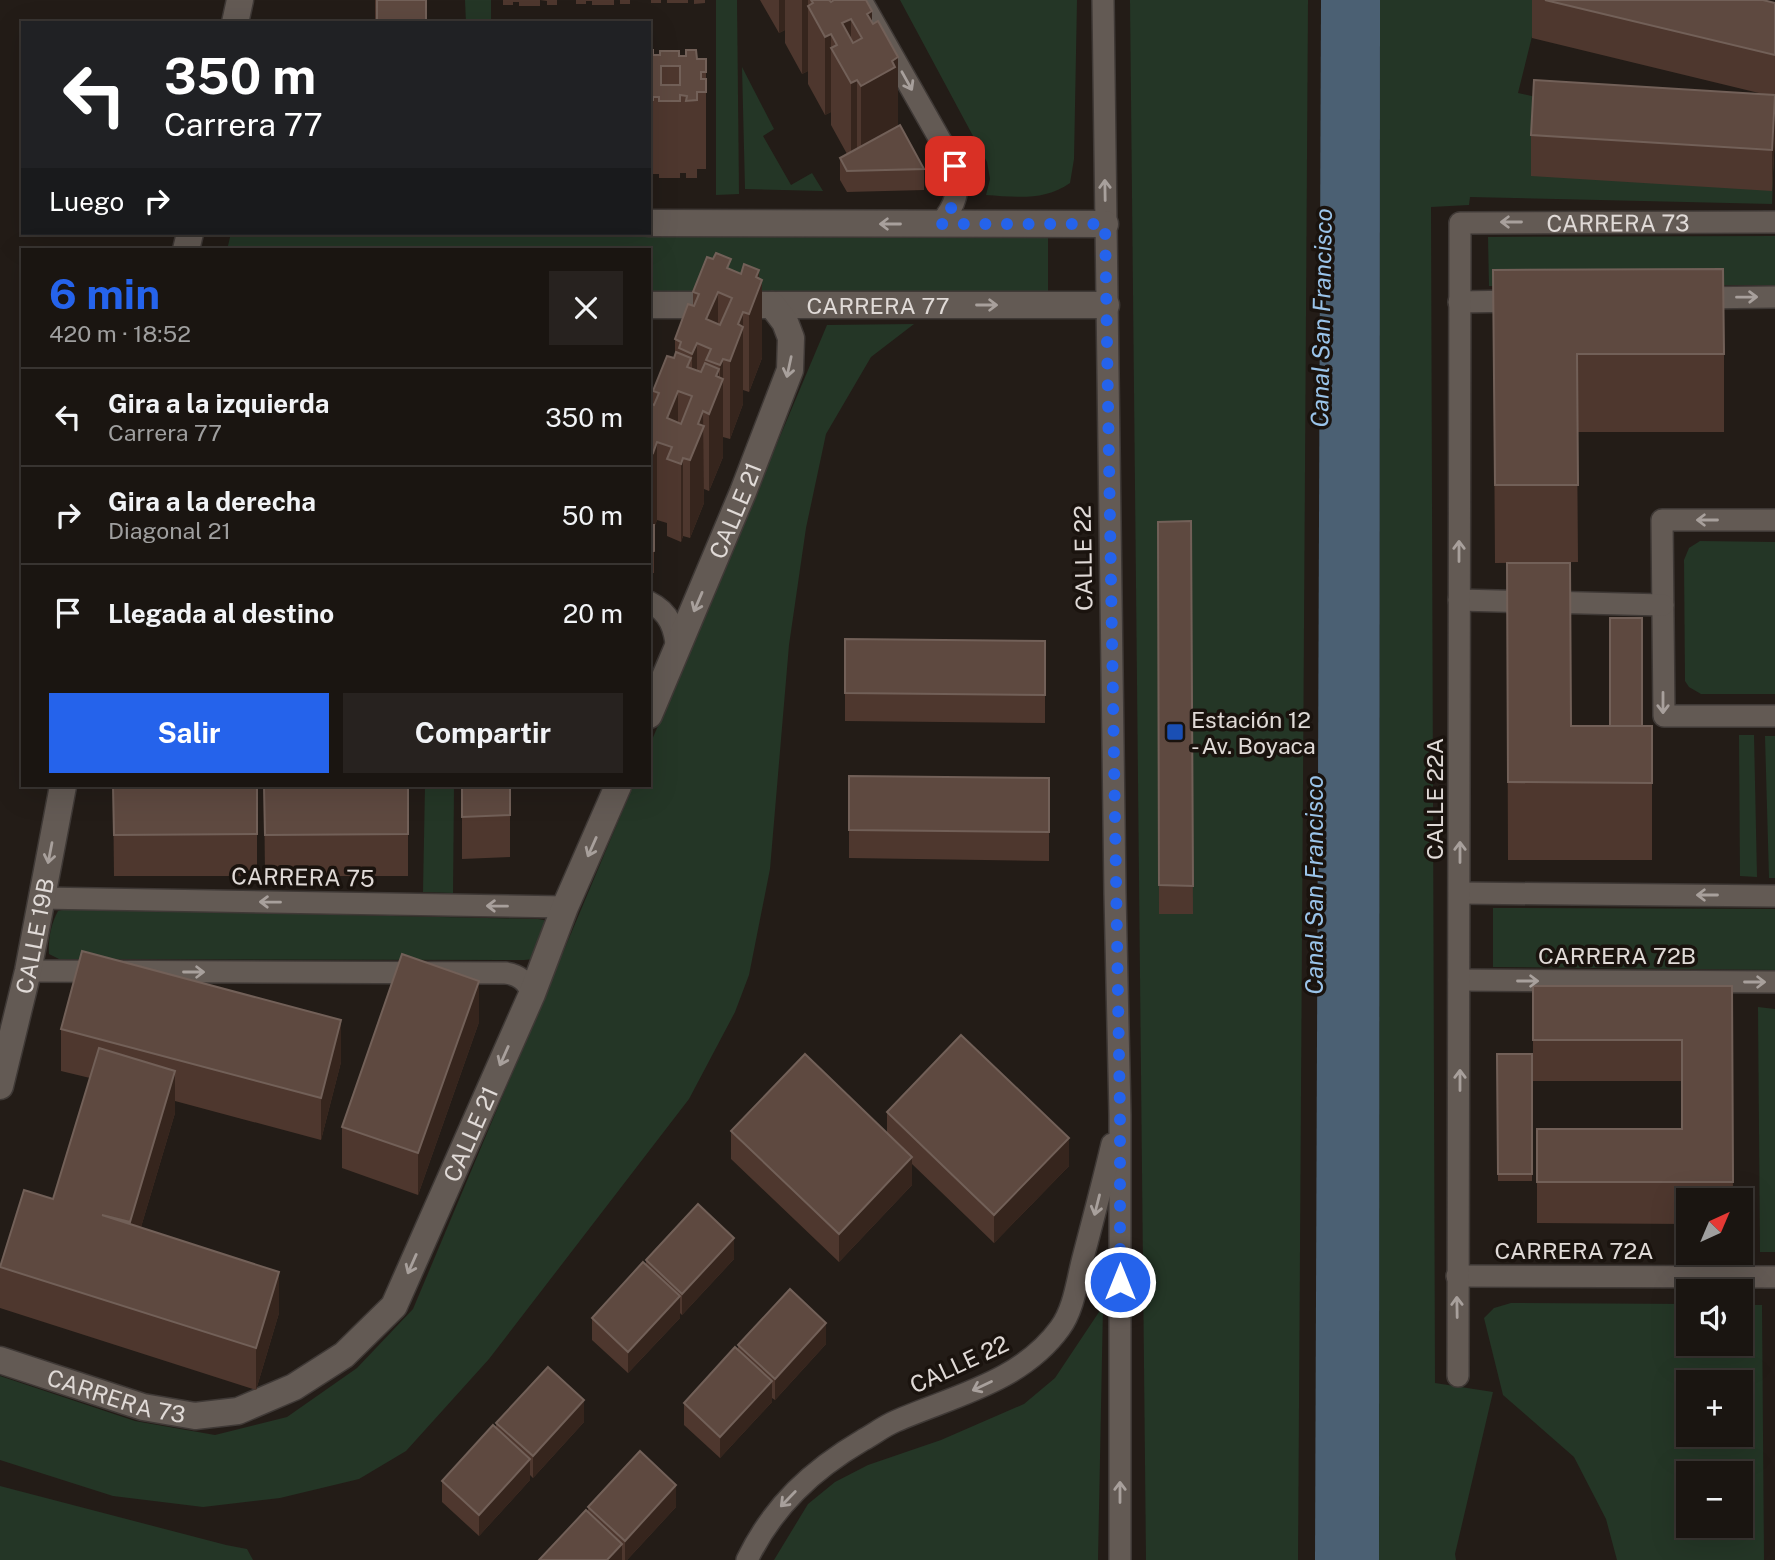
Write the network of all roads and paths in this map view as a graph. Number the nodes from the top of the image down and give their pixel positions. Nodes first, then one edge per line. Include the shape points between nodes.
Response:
1 (240, 0) edge
2 (861, 0) edge
3 (1102, 0) edge
4 (235, 21) edge
5 (1775, 222) edge
6 (651, 223) edge
7 (1460, 223) joint
8 (940, 224) junction
9 (1105, 224) junction
10 (1775, 297) edge
11 (1678, 298) edge
12 (1541, 301) edge
13 (1459, 302) junction
14 (651, 305) edge
15 (772, 305) junction
16 (1106, 305) junction
17 (1775, 520) edge
18 (1459, 600) junction
19 (651, 603) edge
20 (1663, 605) junction
21 (677, 651) junction
22 (651, 710) edge
23 (1775, 716) edge
24 (63, 787) edge
25 (618, 787) edge
26 (1460, 893) junction
27 (1775, 896) edge
28 (40, 898) junction
29 (565, 907) junction
30 (28, 971) junction
31 (1460, 980) junction
32 (1775, 982) edge
33 (532, 994) junction
34 (0, 1086) edge
35 (1120, 1115) junction
36 (1457, 1276) junction
37 (1775, 1278) edge
38 (0, 1360) edge
39 (1458, 1376) dead end
40 (238, 1412) joint
41 (747, 1560) edge
42 (1120, 1560) edge

1 - 4 street
2 -> 8 street via 955,166 956,198
9 -> 3 street, CALLE 22
5 -> 7 street, CARRERA 73
8 -> 6 street
7 - 13 street, CALLE 22A
8 - 9 street
9 - 16 street, CALLE 22
11 -> 10 street
12 - 13 street
18 -> 13 street, CALLE 22A
14 - 15 street, CARRERA 77
15 -> 16 street, CARRERA 77
15 -> 21 street, CALLE 21 via 792,338 790,370
16 - 35 street, CALLE 22
17 -> 20 street via 1662,520
18 - 20 street
26 -> 18 street, CALLE 22A
19 - 21 street via 667,616 676,632
20 -> 23 street via 1664,716
21 - 22 street, CALLE 21
24 -> 28 street, CALLE 19B
25 -> 29 street, CALLE 21
27 -> 26 street
26 - 31 street, CALLE 22A
29 -> 28 street, CARRERA 75
28 - 30 street, CALLE 19B
29 - 33 street, CALLE 21
30 -> 33 street via 506,973 523,979
30 - 34 street, CALLE 19B
31 -> 32 street, CARRERA 72B
36 -> 31 street, CALLE 22A
33 -> 40 street, CALLE 21 via 394,1306 344,1355 294,1387
35 -> 41 street, CALLE 22 via 1073,1299 1062,1325 1043,1350 1003,1377 894,1422 830,1460 784,1502
42 -> 35 street, CALLE 22
36 - 37 street, CARRERA 72A
39 -> 36 street, CALLE 22A
38 - 40 street, CARRERA 73 via 143,1407 195,1416

